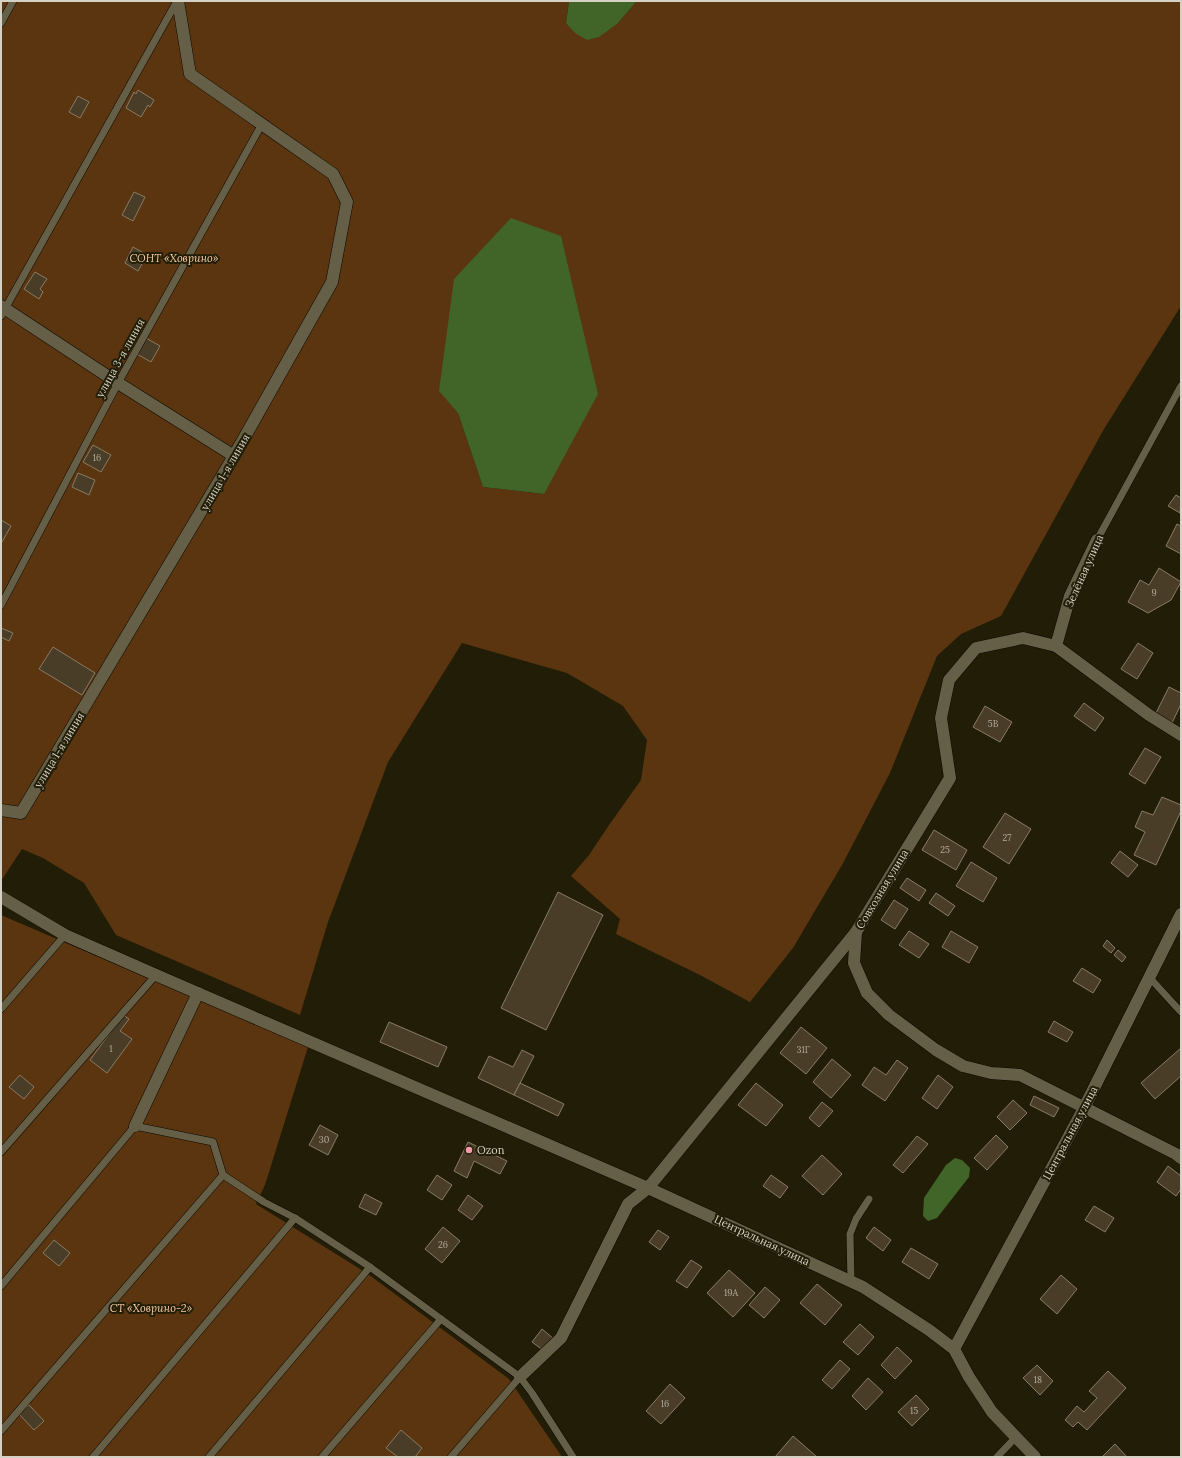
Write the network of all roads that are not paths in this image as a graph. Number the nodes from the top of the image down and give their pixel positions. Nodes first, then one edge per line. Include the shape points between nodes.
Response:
1 (13, 1) edge
2 (178, 1) edge
3 (1, 23) edge
4 (262, 124) junction
5 (2, 310) edge
6 (118, 383) junction
7 (1181, 386) edge
8 (234, 456) junction
9 (1097, 540) joint
10 (1, 605) edge
11 (1056, 646) junction
12 (1181, 735) edge
13 (1, 810) edge
14 (1, 897) edge
15 (1181, 914) edge
16 (856, 932) junction
17 (65, 934) junction
18 (156, 975) junction
19 (1149, 977) junction
20 (198, 993) junction
21 (1, 1009) edge
22 (1181, 1012) edge
23 (1084, 1108) junction
24 (135, 1126) junction
25 (1, 1152) edge
26 (1181, 1158) edge
27 (223, 1175) junction
28 (648, 1188) junction
29 (869, 1199) dead end
30 (295, 1218) junction
31 (370, 1267) junction
32 (851, 1282) junction
33 (1, 1286) edge
34 (441, 1319) junction
35 (954, 1349) junction
36 (520, 1377) junction
37 (1, 1431) edge
38 (1016, 1437) junction
39 (92, 1457) edge
40 (209, 1457) edge
41 (322, 1457) edge
42 (451, 1457) edge
43 (573, 1457) edge
44 (997, 1457) edge
45 (1035, 1457) edge

1 - 3 lane
2 - 4 street, улица 1-я линия via 190,74
2 - 5 lane
4 - 6 lane, улица 3-я линия
4 - 8 street, улица 1-я линия via 333,174 347,202 332,282
5 - 6 street
6 - 8 street
6 - 10 lane, улица 3-я линия
7 - 9 lane, Зелёная улица
8 - 13 street, улица 1-я линия via 21,813
9 - 11 street, Зелёная улица via 1070,596
11 - 12 street via 1149,715
11 - 16 street, Совхозная улица via 1023,638 976,648 949,680 941,718 950,778
14 - 17 street, Центральная улица
15 - 19 street, Центральная улица
16 - 23 street, Совхозная улица via 854,964 867,993 889,1015 936,1050 963,1066 991,1073 1020,1076
16 - 28 street
17 - 18 street, Центральная улица
17 - 21 lane
18 - 20 street, Центральная улица
18 - 25 lane
19 - 22 lane
19 - 23 street, Центральная улица
20 - 24 street
20 - 28 street, Центральная улица
23 - 26 street, Совхозная улица
23 - 35 street, Центральная улица
24 - 27 lane via 214,1142
24 - 33 lane
27 - 30 lane via 264,1202
27 - 37 lane
28 - 32 street, Центральная улица
28 - 36 street via 628,1204 561,1338
29 - 32 lane via 850,1234
30 - 31 lane
30 - 39 lane
31 - 34 lane
31 - 40 lane
32 - 35 street, Центральная улица via 930,1330
34 - 36 lane
34 - 41 lane
35 - 38 street, Центральная улица via 992,1412
36 - 42 lane
36 - 43 lane
38 - 44 lane
38 - 45 street, Центральная улица

